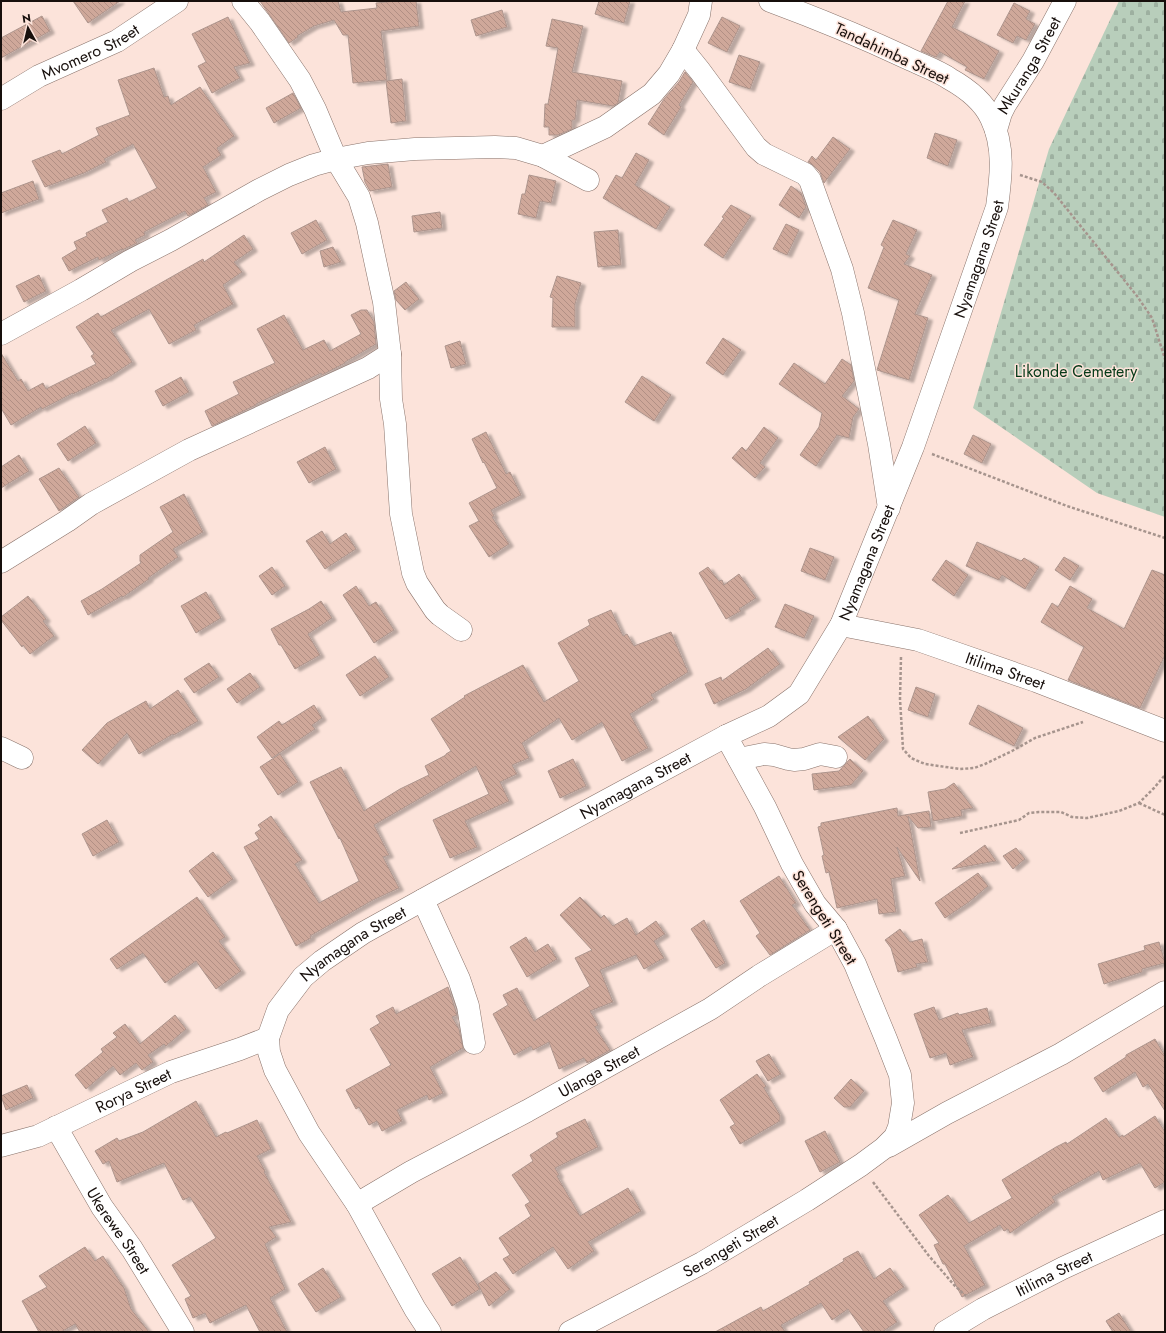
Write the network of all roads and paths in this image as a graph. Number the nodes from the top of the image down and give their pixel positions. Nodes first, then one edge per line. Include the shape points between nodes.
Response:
1 (177, 1) edge
2 (243, 1) edge
3 (701, 1) edge
4 (770, 1) edge
5 (1065, 1) edge
6 (683, 50) junction
7 (1, 99) edge
8 (996, 130) junction
9 (543, 156) junction
10 (336, 159) junction
11 (1001, 171) junction
12 (588, 180) dead end
13 (1, 334) edge
14 (390, 354) junction
15 (1165, 359) edge
16 (913, 446) junction
17 (889, 509) junction
18 (1165, 538) edge
19 (1, 562) edge
20 (841, 625) junction
21 (461, 630) dead end
22 (900, 636) junction
23 (1085, 722) dead end
24 (1165, 731) edge
25 (726, 736) junction
26 (1, 748) edge
27 (836, 756) dead end
28 (22, 758) dead end
29 (739, 760) junction
30 (1165, 775) edge
31 (1139, 803) junction
32 (1165, 815) edge
33 (960, 833) dead end
34 (423, 900) junction
35 (836, 929) junction
36 (1165, 992) edge
37 (268, 1038) junction
38 (474, 1043) dead end
39 (56, 1127) junction
40 (1, 1146) edge
41 (884, 1148) junction
42 (862, 1165) junction
43 (357, 1204) junction
44 (1164, 1224) edge
45 (983, 1309) junction
46 (183, 1332) edge
47 (430, 1332) edge
48 (570, 1332) edge
49 (945, 1332) edge

1 - 7 street, Mvomero Street via 117,41 39,76
2 - 10 street via 300,80
3 - 6 street via 698,15
4 - 8 street, Tandahimba Street via 872,42 949,78 982,104 991,116
5 - 8 street, Mkuranga Street via 1033,61 1005,105
6 - 9 street via 669,74 652,94 605,127
6 - 17 street via 756,147 764,154 805,174 810,180 842,269 853,313
8 - 11 street, Nyamagana Street via 1001,151
9 - 10 street via 516,148 496,147 415,149
9 - 12 street
10 - 13 street via 308,168 259,190
10 - 14 street via 359,197 367,223 384,302
11 - 15 path via 1025,175 1042,182 1054,193 1152,318
11 - 16 street, Nyamagana Street via 997,207
14 - 19 street via 368,368 189,450 91,504
14 - 21 street via 391,398 401,514 413,573 435,610
16 - 17 street, Nyamagana Street
16 - 18 path via 1067,506
17 - 20 street, Nyamagana Street
20 - 22 street, Itilima Street
20 - 25 street, Nyamagana Street via 798,694 769,716
22 - 23 path via 903,749 911,758 925,764 960,769 974,768 1012,752 1035,738
22 - 24 street, Itilima Street via 1036,681
25 - 29 street, Serengeti Street
25 - 34 street, Nyamagana Street
26 - 28 street
27 - 29 street via 820,754 788,760 764,754
29 - 35 street, Serengeti Street via 792,864 815,904
30 - 31 path
31 - 32 path
31 - 33 path via 1119,811 1087,818 1072,817 1061,812 1038,812 1019,820
34 - 37 street, Nyamagana Street via 363,933 322,961 304,977 278,1010
34 - 38 street via 459,979 468,1006
35 - 41 street, Serengeti Street via 864,984 900,1075 903,1103 899,1127 895,1137
35 - 43 street, Ulanga Street via 710,1009
36 - 41 street, Serengeti Street via 1061,1054
37 - 39 street, Rorya Street via 171,1072
37 - 43 street, Nyamagana Street via 269,1052 275,1070 309,1133
39 - 40 street, Rorya Street via 38,1136
39 - 46 street, Ukerewe Street via 102,1207 132,1249
41 - 42 street, Serengeti Street
42 - 45 path via 929,1256 956,1286
42 - 48 street, Serengeti Street via 702,1263
43 - 47 street, Nyamagana Street
44 - 45 street, Itilima Street via 1120,1241
45 - 49 street, Itilima Street

